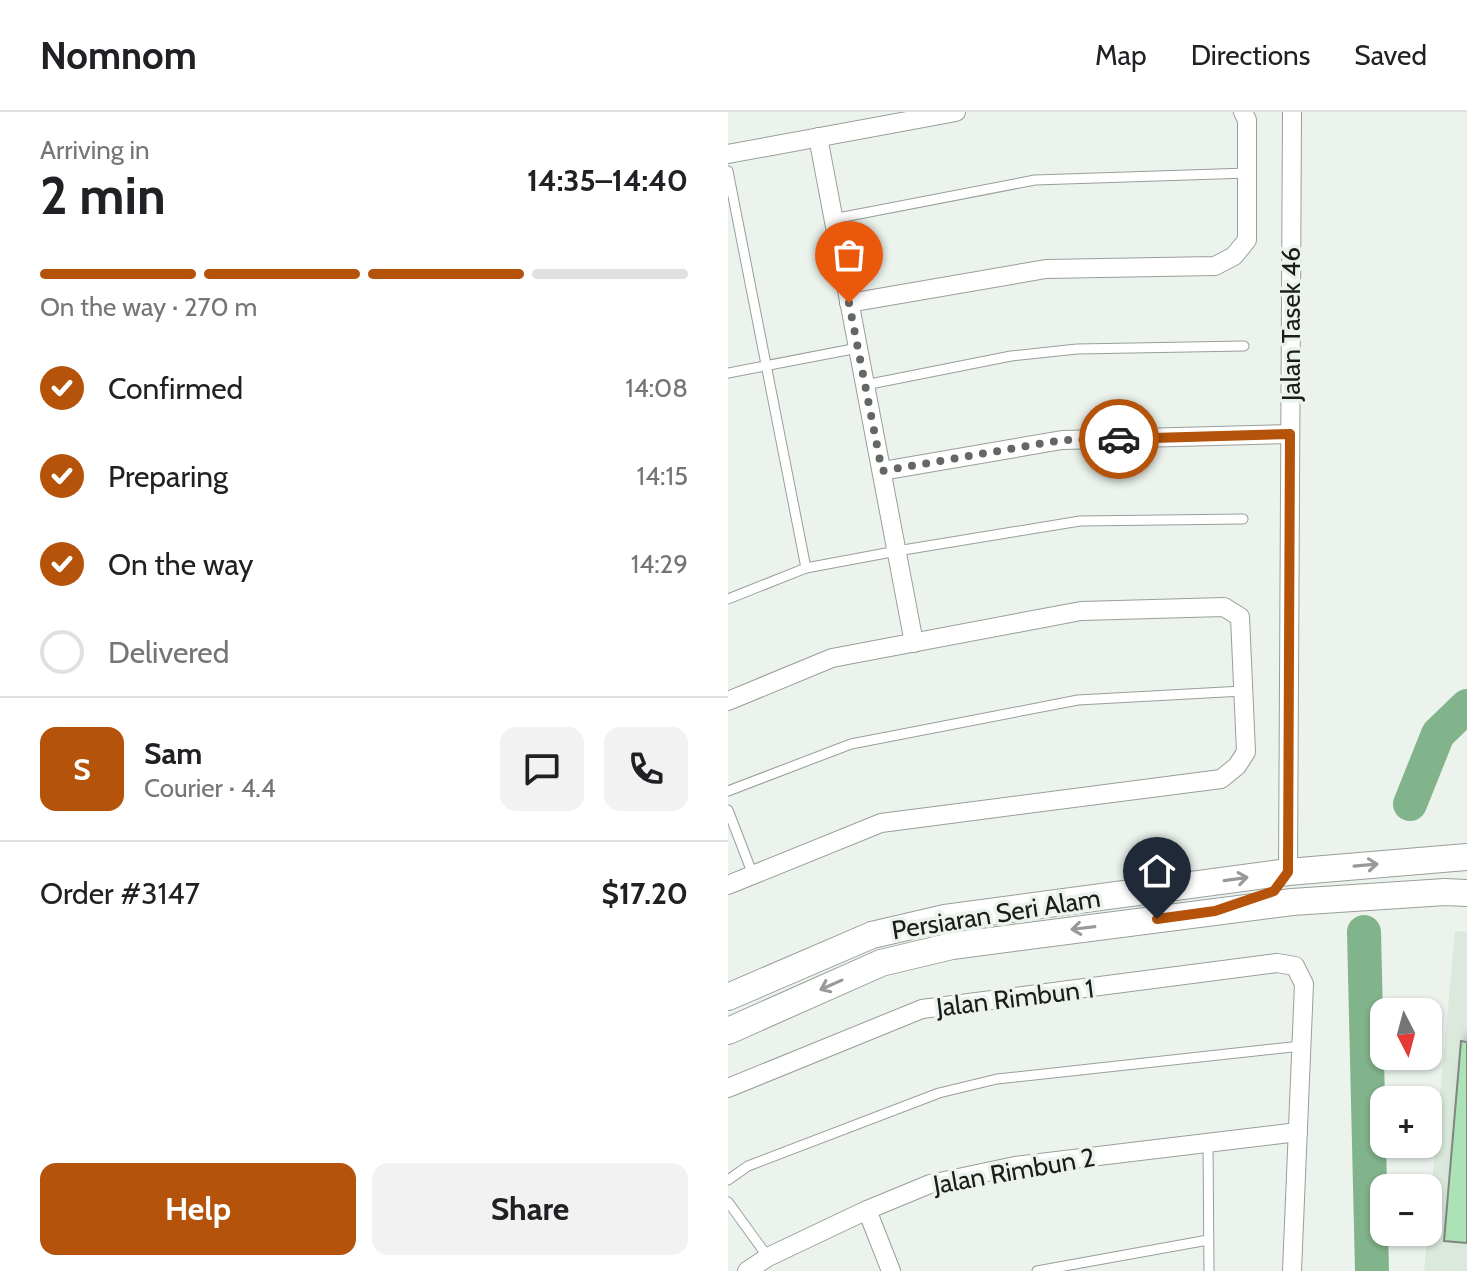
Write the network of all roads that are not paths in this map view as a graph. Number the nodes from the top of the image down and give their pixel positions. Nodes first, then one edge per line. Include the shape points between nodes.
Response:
1 (956, 112) edge
2 (1292, 112) edge
3 (1245, 116) edge
4 (818, 137) junction
5 (728, 154) edge
6 (728, 171) edge
7 (1248, 173) junction
8 (833, 219) junction
9 (849, 303) junction
10 (1244, 346) dead end
11 (858, 348) junction
12 (767, 366) junction
13 (728, 373) edge
14 (865, 385) junction
15 (1290, 434) junction
16 (882, 471) junction
17 (1243, 519) dead end
18 (897, 551) junction
19 (806, 568) junction
20 (728, 599) edge
21 (914, 643) junction
22 (1243, 691) junction
23 (728, 701) edge
24 (728, 791) edge
25 (728, 810) edge
26 (1467, 857) edge
27 (1288, 872) junction
28 (753, 875) junction
29 (728, 885) edge
30 (1467, 893) edge
31 (1364, 897) junction
32 (1215, 911) junction
33 (728, 997) edge
34 (728, 1031) edge
35 (1301, 1046) junction
36 (728, 1088) edge
37 (1298, 1132) junction
38 (1208, 1142) junction
39 (728, 1180) edge
40 (728, 1202) edge
41 (867, 1210) junction
42 (1208, 1240) junction
43 (768, 1257) junction
44 (747, 1271) edge
45 (891, 1271) edge
46 (1037, 1271) edge
47 (1209, 1271) edge
48 (1292, 1271) edge

1 - 4 street
2 - 15 street, Jalan Tasek 46
3 - 7 street
4 - 5 street
4 - 8 street
6 - 12 lane
7 - 8 lane via 1035,180
7 - 9 street via 1247,240 1234,256 1215,266 1046,269
8 - 9 street
9 - 11 street
10 - 14 lane via 1077,349 1011,356
11 - 12 lane
11 - 14 street
12 - 13 lane
12 - 19 lane
14 - 16 street
15 - 16 street via 1062,440
15 - 27 street, Jalan Tasek 46
16 - 18 street
17 - 18 lane via 1080,521
18 - 19 lane
18 - 21 street
19 - 20 lane
21 - 22 street via 1081,611 1224,607 1240,617
21 - 23 street via 832,658
22 - 24 lane via 1078,700 866,741
22 - 28 street via 1246,752 1221,779 881,823
25 - 28 lane
27 -> 26 main road, Persiaran Seri Alam
27 - 31 main road via 1318,890
27 - 32 main road via 1274,891
33 -> 27 main road, Persiaran Seri Alam via 872,935 945,918
28 - 29 street
30 - 31 main road, Persiaran Seri Alam
31 - 32 main road, Persiaran Seri Alam
32 -> 34 main road, Persiaran Seri Alam via 952,946 881,963
35 - 36 street, Jalan Rimbun 1 via 1304,984 1295,966 1277,963 922,1009
35 - 37 street
35 - 39 lane via 997,1079 954,1089 748,1166
37 - 38 street, Jalan Rimbun 2
37 - 48 street
38 - 41 street, Jalan Rimbun 2 via 1015,1166 930,1184
38 - 42 lane
40 - 43 lane
41 - 43 street, Jalan Rimbun 2
41 - 45 street
42 - 46 lane
42 - 47 lane
43 - 44 street, Jalan Rimbun 2

